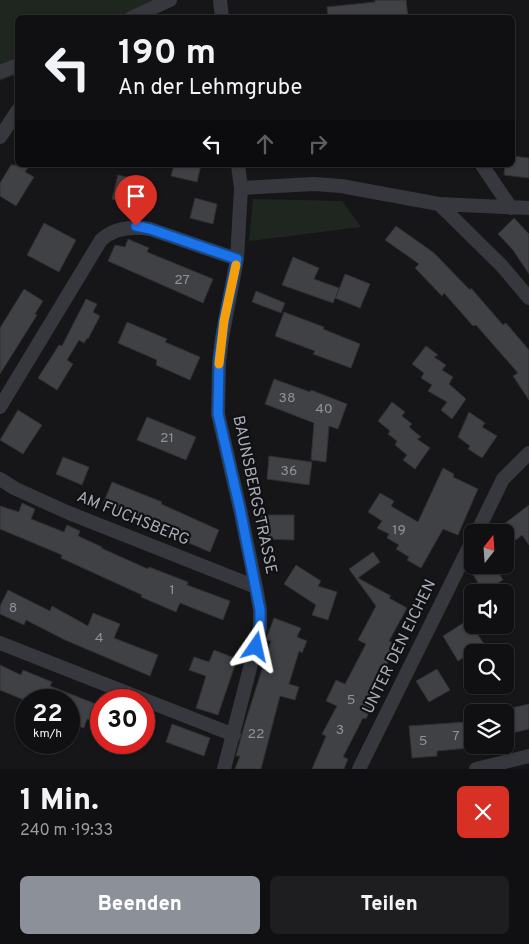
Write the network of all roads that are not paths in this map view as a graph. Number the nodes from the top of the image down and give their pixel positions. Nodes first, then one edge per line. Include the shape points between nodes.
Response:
1 (170, 0) edge
2 (220, 0) edge
3 (138, 15) edge
4 (222, 15) edge
5 (15, 66) edge
6 (0, 72) edge
7 (15, 114) edge
8 (0, 137) edge
9 (238, 167) edge
10 (483, 167) edge
11 (241, 188) junction
12 (439, 204) junction
13 (511, 208) junction
14 (529, 208) edge
15 (237, 259) junction
16 (529, 298) edge
17 (0, 407) edge
18 (529, 452) edge
19 (0, 479) edge
20 (481, 524) edge
21 (464, 557) edge
22 (256, 587) junction
23 (0, 643) edge
24 (234, 736) junction
25 (529, 756) edge
26 (224, 769) edge
27 (359, 769) edge
28 (476, 769) edge

1 - 3 street
2 - 4 street
5 - 6 street
7 - 8 street
9 - 11 street, BAUNSBERGSTRASSE
10 - 13 street
11 - 12 street via 323,184
11 - 15 street, BAUNSBERGSTRASSE
12 - 13 street
12 - 16 street
13 - 14 street
15 - 17 street via 136,226 108,234 101,240
15 - 22 street, BAUNSBERGSTRASSE via 221,345 218,414
18 - 20 street via 503,479
19 - 22 street, AM FUCHSBERG via 69,512
21 - 27 street, UNTER DEN EICHEN
22 - 24 street, BAUNSBERGSTRASSE via 260,629
23 - 24 street
24 - 26 street, BAUNSBERGSTRASSE
25 - 28 street

